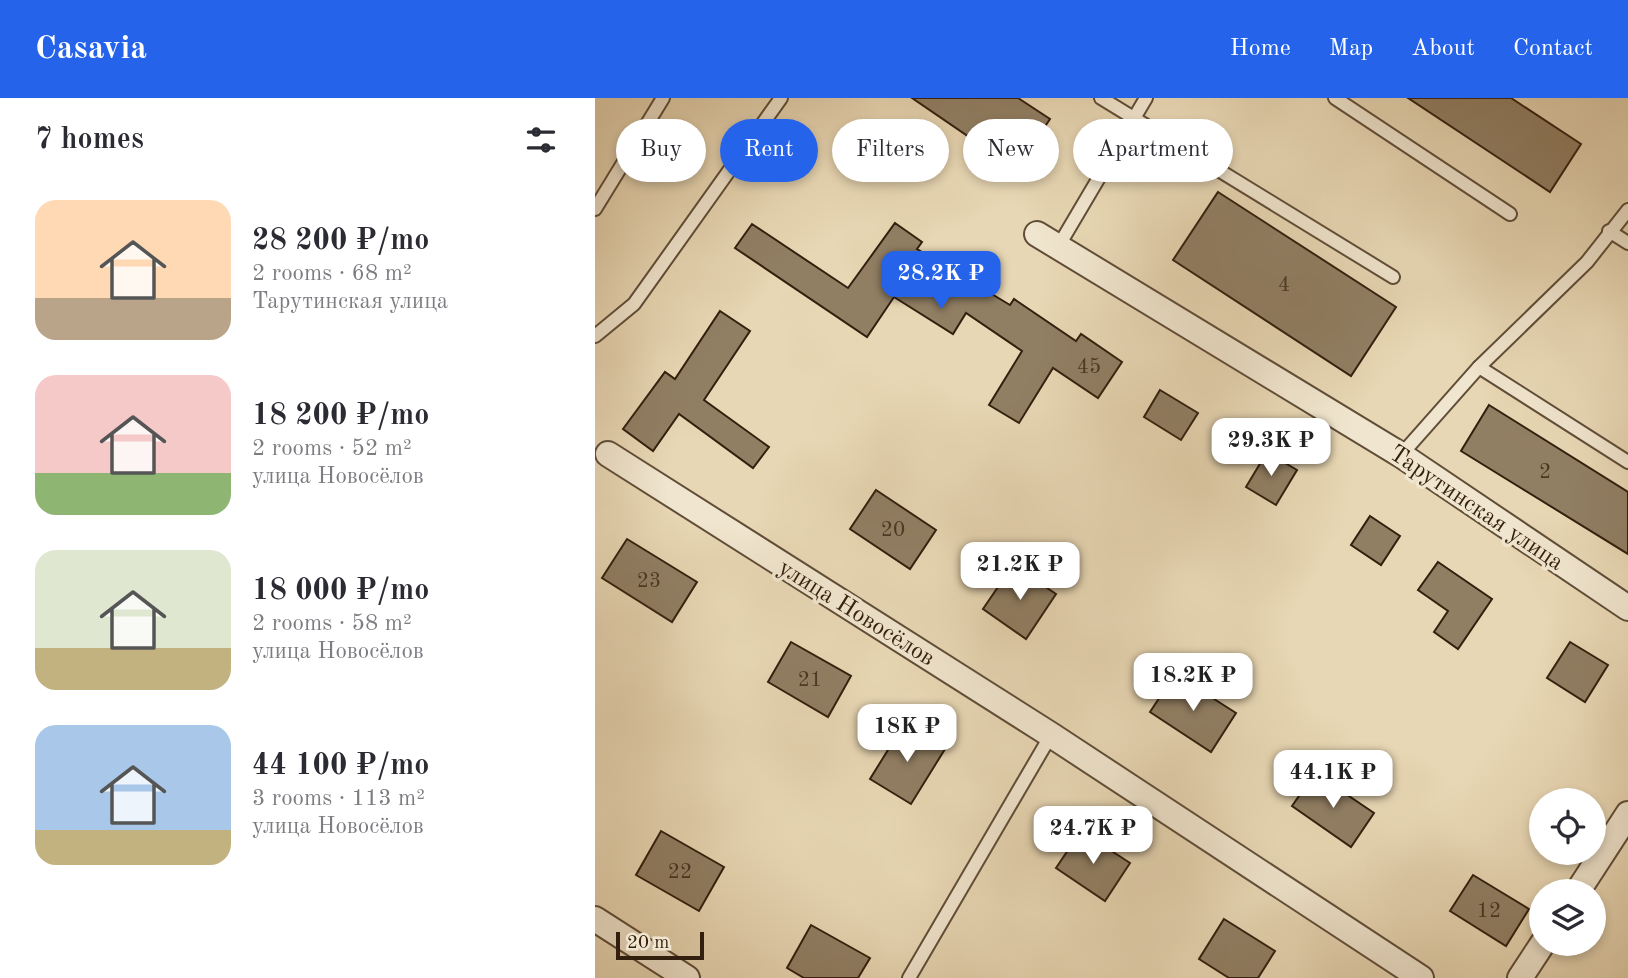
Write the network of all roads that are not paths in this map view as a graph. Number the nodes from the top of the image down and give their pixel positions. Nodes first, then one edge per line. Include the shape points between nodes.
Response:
1 (663, 98) edge
2 (781, 98) edge
3 (1101, 98) edge
4 (1146, 98) edge
5 (1335, 98) edge
6 (1135, 117) junction
7 (595, 209) edge
8 (1628, 210) edge
9 (1510, 214) dead end
10 (1609, 231) junction
11 (1037, 234) dead end
12 (1628, 243) edge
13 (1058, 247) junction
14 (1393, 277) dead end
15 (595, 336) edge
16 (1479, 367) junction
17 (608, 454) dead end
18 (1401, 455) junction
19 (1628, 462) edge
20 (1628, 608) edge
21 (1051, 735) junction
22 (1628, 814) edge
23 (1586, 879) edge
24 (595, 919) edge
25 (1534, 956) edge
26 (687, 978) edge
27 (909, 978) edge
28 (1422, 978) edge
29 (1520, 978) edge

1 - 7 lane
2 - 15 lane via 634,304
3 - 6 lane
4 - 6 lane
5 - 9 lane
6 - 13 lane
6 - 14 lane
8 - 10 lane
10 - 12 lane
10 - 16 lane via 1587,262
11 - 13 street, Тарутинская улица
13 - 18 street, Тарутинская улица
16 - 18 lane
16 - 19 lane
17 - 21 street, улица Новосёлов
18 - 20 street, Тарутинская улица
21 - 27 lane
21 - 28 street, улица Новосёлов
22 - 23 street
24 - 26 street
25 - 29 street

